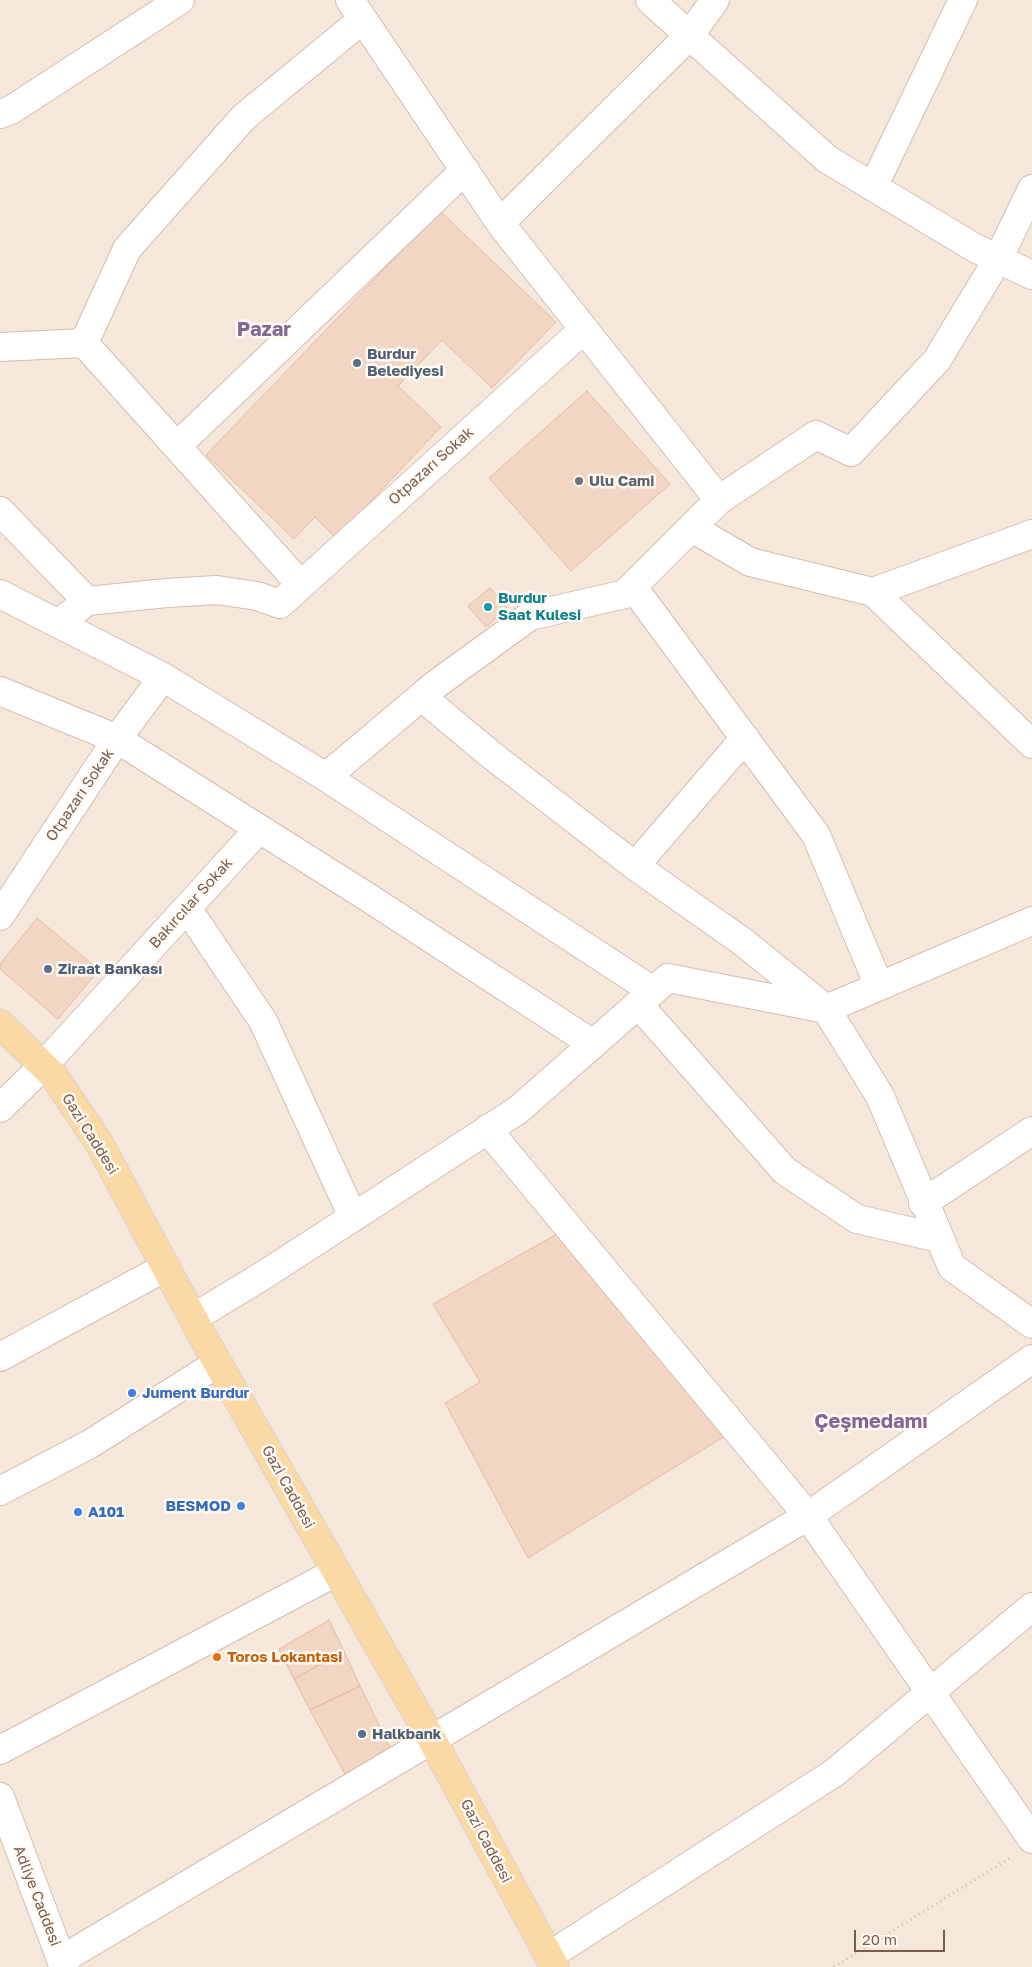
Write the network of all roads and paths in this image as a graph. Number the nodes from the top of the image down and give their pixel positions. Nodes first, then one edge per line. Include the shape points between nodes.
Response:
1 (180, 0) edge
2 (650, 0) edge
3 (715, 0) edge
4 (963, 0) edge
5 (357, 10) edge
6 (689, 36) junction
7 (0, 114) edge
8 (465, 170) junction
9 (873, 187) junction
10 (1032, 189) edge
11 (500, 223) junction
12 (998, 259) junction
13 (1032, 275) edge
14 (584, 329) junction
15 (84, 343) junction
16 (0, 346) edge
17 (177, 446) junction
18 (719, 500) junction
19 (0, 511) edge
20 (692, 528) junction
21 (1032, 534) edge
22 (301, 585) junction
23 (633, 587) junction
24 (873, 592) junction
25 (0, 594) edge
26 (87, 601) junction
27 (59, 623) junction
28 (164, 677) junction
29 (0, 692) edge
30 (422, 696) junction
31 (745, 738) junction
32 (117, 739) junction
33 (1032, 744) edge
34 (326, 777) junction
35 (258, 830) junction
36 (635, 866) junction
37 (187, 908) junction
38 (0, 916) edge
39 (1032, 921) edge
40 (879, 986) junction
41 (646, 997) junction
42 (826, 1009) junction
43 (0, 1024) edge
44 (593, 1044) junction
45 (43, 1066) junction
46 (0, 1108) edge
47 (488, 1129) junction
48 (1032, 1131) edge
49 (923, 1203) junction
50 (352, 1217) junction
51 (939, 1238) junction
52 (166, 1267) junction
53 (193, 1318) junction
54 (1032, 1324) edge
55 (0, 1357) edge
56 (1032, 1359) edge
57 (218, 1363) junction
58 (0, 1491) edge
59 (808, 1516) junction
60 (336, 1572) junction
61 (1032, 1607) edge
62 (930, 1693) junction
63 (431, 1738) junction
64 (0, 1750) edge
65 (0, 1797) edge
66 (1024, 1847) edge
67 (552, 1962) edge
68 (62, 1963) edge
69 (834, 1967) edge

1 - 7 street via 11,110
2 - 6 street
3 - 6 street
4 - 9 street
5 - 8 street
5 - 15 street via 244,117 127,249
6 - 9 street via 827,159
6 - 11 street
8 - 11 street
8 - 17 street
9 - 12 street
10 - 12 street
11 - 14 street
12 - 13 street
12 - 18 street via 937,360 851,452 816,435
14 - 18 street
14 - 22 street, Otpazarı Sokak
15 - 16 street
15 - 17 street
17 - 22 street
18 - 20 street
19 - 26 street
20 - 23 street
20 - 24 street via 750,562
21 - 24 street
22 - 26 street, Otpazarı Sokak via 280,604 257,596 217,590
23 - 30 street via 625,594 530,616
23 - 31 street
24 - 33 street
25 - 27 street
26 - 27 street
27 - 28 street
28 - 32 street, Otpazarı Sokak
28 - 34 street
29 - 32 street
30 - 34 street
30 - 36 street via 490,754
31 - 36 street
31 - 40 street via 816,835
32 - 35 street
32 - 38 street, Otpazarı Sokak
34 - 41 street
35 - 37 street, Bakırcılar Sokak
35 - 44 street
36 - 42 street via 743,942
37 - 45 street, Bakırcılar Sokak
37 - 50 street via 263,1021
39 - 40 street
40 - 42 street
41 - 42 street via 668,978
41 - 44 street
41 - 51 street via 784,1171 857,1219
42 - 49 street via 880,1096
43 - 45 main road, Gazi Caddesi
44 - 47 street via 518,1110
45 - 46 street, Bakırcılar Sokak
45 - 52 main road, Gazi Caddesi via 54,1076 99,1143
47 - 50 street
47 - 59 street
48 - 49 street
49 - 51 street
50 - 53 street
51 - 54 street via 952,1267
52 - 53 main road, Gazi Caddesi
52 - 55 street
53 - 57 main road, Gazi Caddesi
56 - 59 street
57 - 58 street via 90,1444
57 - 60 main road, Gazi Caddesi
59 - 62 street
59 - 63 street
60 - 63 main road, Gazi Caddesi
60 - 64 street
61 - 62 street
62 - 66 street
62 - 67 street via 834,1773
63 - 67 main road, Gazi Caddesi
63 - 68 street
65 - 68 street, Adliye Caddesi
66 - 69 path

